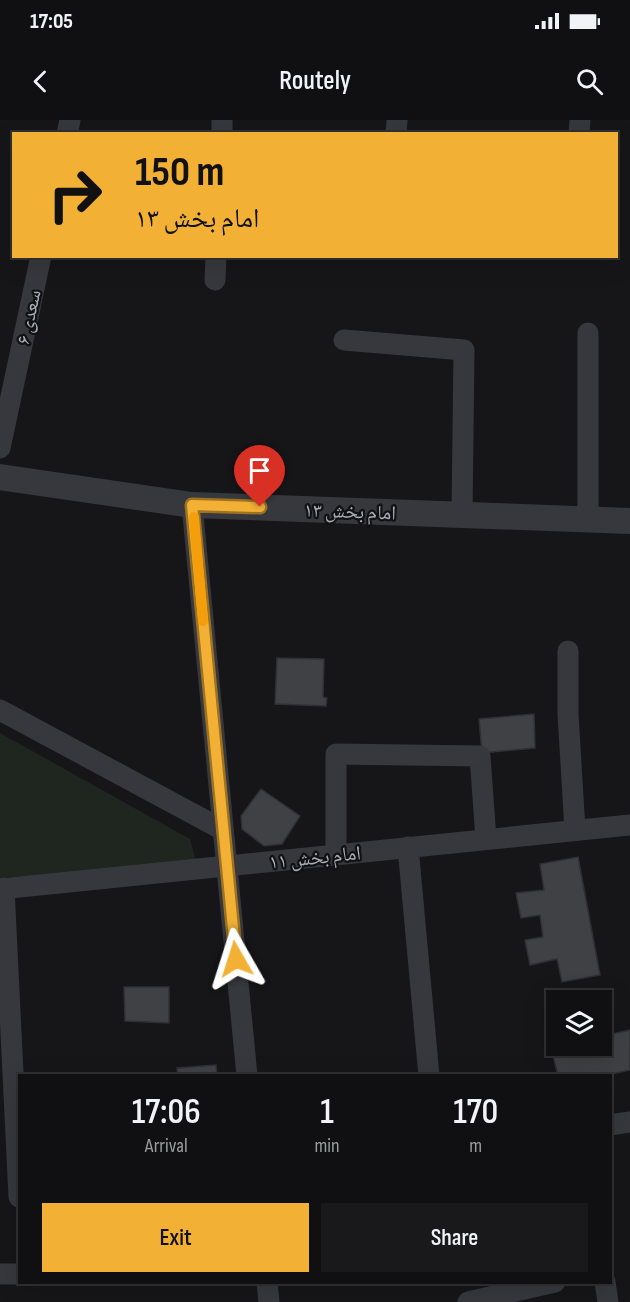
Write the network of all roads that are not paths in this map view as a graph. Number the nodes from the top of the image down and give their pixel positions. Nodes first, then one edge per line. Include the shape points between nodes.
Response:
1 (41, 258) edge
2 (216, 258) edge
3 (214, 280) dead end
4 (588, 333) dead end
5 (344, 340) dead end
6 (0, 448) edge
7 (0, 477) edge
8 (192, 505) junction
9 (462, 515) junction
10 (588, 520) junction
11 (630, 521) edge
12 (568, 651) dead end
13 (0, 710) edge
14 (630, 825) edge
15 (224, 830) junction
16 (574, 830) junction
17 (486, 839) junction
18 (408, 847) junction
19 (336, 855) junction
20 (227, 866) junction
21 (2, 888) edge
22 (247, 1074) edge
23 (429, 1074) edge
24 (630, 1122) edge
25 (612, 1125) edge
26 (18, 1179) edge
27 (18, 1197) edge
28 (0, 1198) edge
29 (0, 1274) edge
30 (18, 1274) edge
31 (267, 1284) edge
32 (546, 1284) edge
33 (605, 1284) edge
34 (269, 1302) edge
35 (468, 1302) edge
36 (608, 1302) edge

1 - 6 street, سعدی ۶
2 - 3 street
4 - 10 street
5 - 9 street via 464,350
7 - 8 street, امام بخش ۱۳
8 - 9 street, امام بخش ۱۳
8 - 15 street
9 - 10 street, امام بخش ۱۳
10 - 11 street, امام بخش ۱۳
12 - 16 street
13 - 15 street
14 - 16 street, امام بخش ۱۱
15 - 20 street
16 - 17 street, امام بخش ۱۱
17 - 18 street, امام بخش ۱۱
17 - 19 street via 480,756 336,754
18 - 19 street, امام بخش ۱۱
18 - 23 street
19 - 20 street, امام بخش ۱۱
20 - 21 street, امام بخش ۱۱
20 - 22 street
21 - 26 street
24 - 25 street
27 - 28 street
29 - 30 street
31 - 34 street
32 - 35 street
33 - 36 street

